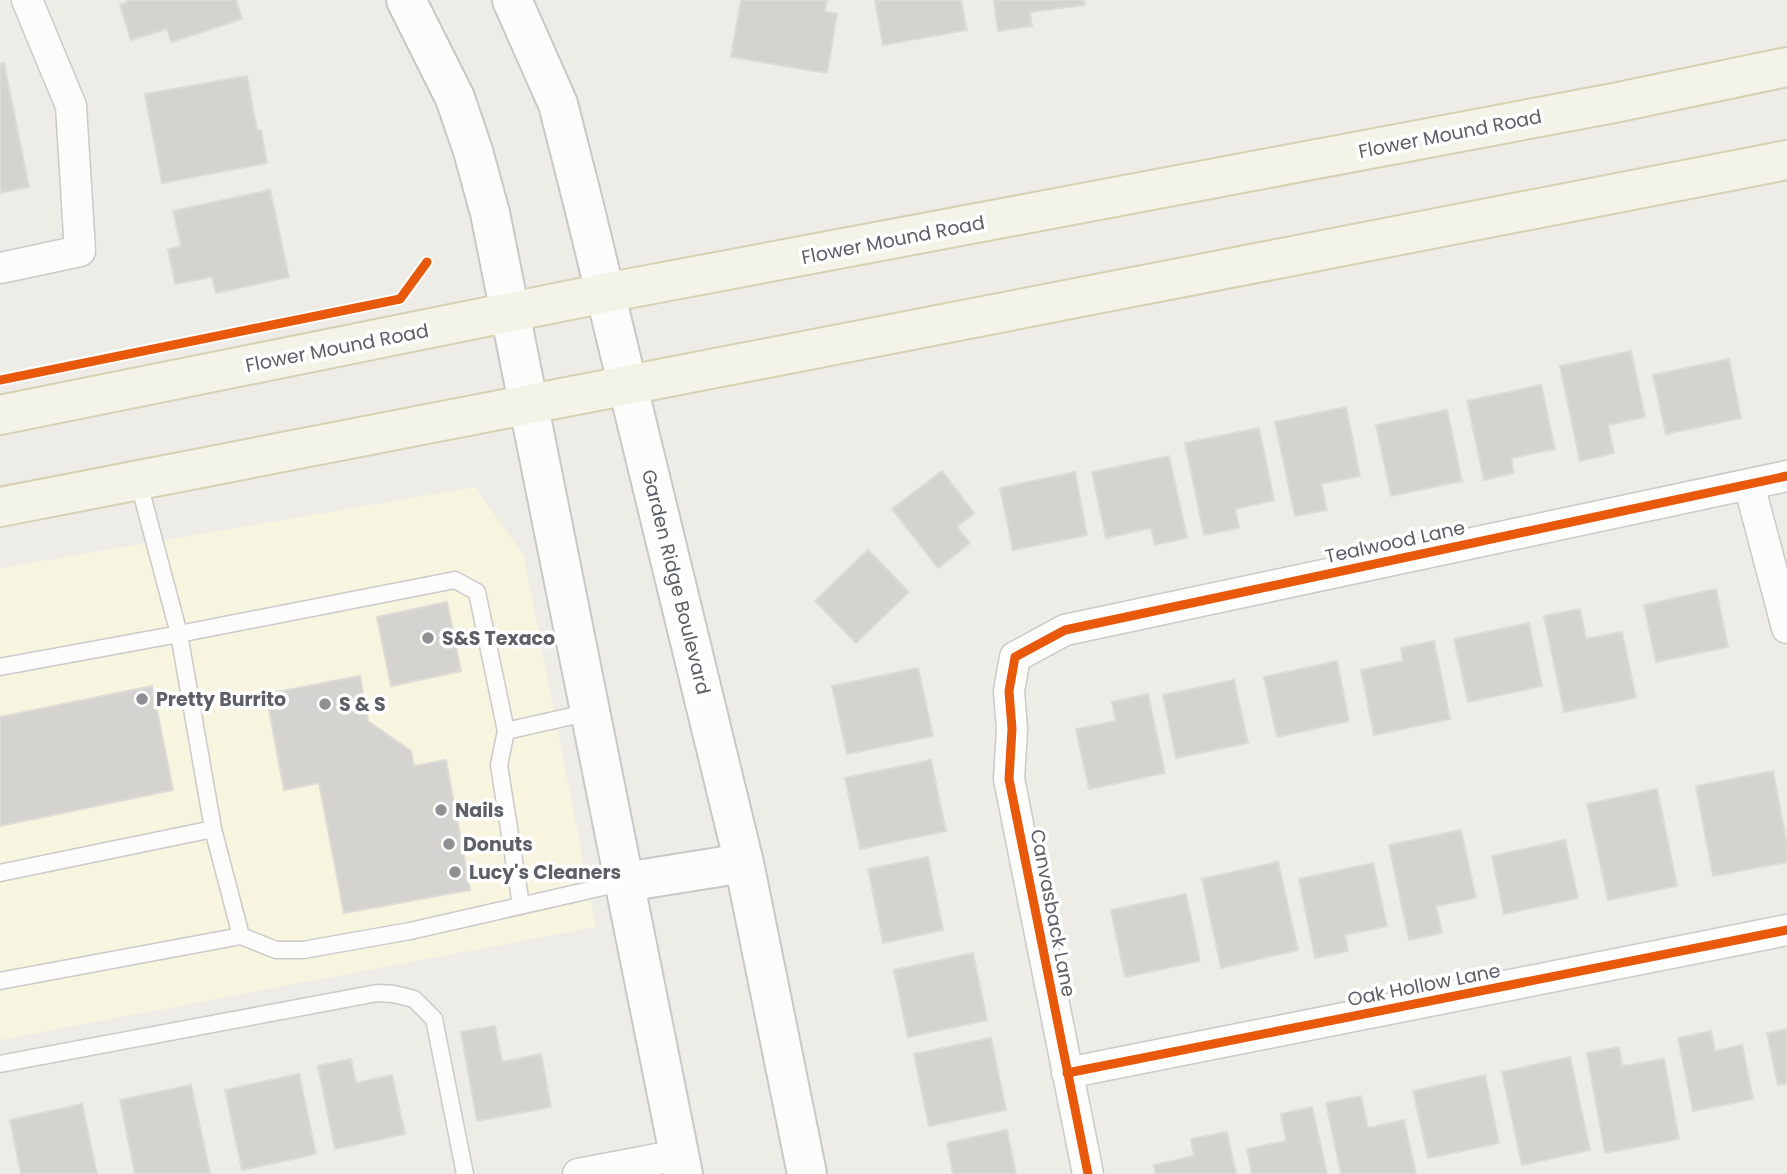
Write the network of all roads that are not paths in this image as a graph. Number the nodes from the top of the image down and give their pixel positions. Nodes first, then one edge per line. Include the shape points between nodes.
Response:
1 (27, 0) edge
2 (406, 0) edge
3 (513, 0) edge
4 (1787, 67) edge
5 (1787, 160) edge
6 (0, 268) edge
7 (605, 293) junction
8 (510, 313) junction
9 (627, 383) junction
10 (527, 404) junction
11 (0, 415) edge
12 (1787, 476) edge
13 (138, 480) junction
14 (1749, 484) junction
15 (0, 507) edge
16 (1787, 628) edge
17 (179, 634) junction
18 (1015, 657) joint
19 (0, 667) edge
20 (590, 712) junction
21 (506, 731) junction
22 (213, 829) junction
23 (744, 863) junction
24 (0, 873) edge
25 (625, 882) junction
26 (521, 905) junction
27 (1787, 930) edge
28 (242, 936) junction
29 (0, 981) edge
30 (0, 1064) edge
31 (1067, 1073) junction
32 (680, 1165) edge
33 (465, 1174) edge
34 (578, 1174) edge
35 (807, 1174) edge
36 (1088, 1174) edge

1 - 6 street via 71,106 80,251
2 - 8 main road via 455,97 473,151
3 - 7 main road, Garden Ridge Boulevard via 558,104
4 - 7 main road, Flower Mound Road
5 - 9 main road
7 - 8 main road, Flower Mound Road
7 - 9 main road, Garden Ridge Boulevard
8 - 10 main road
8 - 11 main road, Flower Mound Road
9 - 10 main road
9 - 23 main road, Garden Ridge Boulevard
10 - 13 main road
10 - 20 main road
12 - 14 street, Tealwood Lane
13 - 15 main road
13 - 17 lane
14 - 16 street
14 - 18 street, Tealwood Lane via 1065,630
17 - 19 lane
17 - 21 lane via 455,580 477,592
17 - 22 lane
18 - 31 street, Canvasback Lane via 1009,691 1009,779
20 - 21 lane
20 - 25 main road
21 - 26 lane via 499,765
22 - 24 lane
22 - 28 lane
23 - 25 main road
23 - 35 main road, Garden Ridge Boulevard
25 - 26 lane
25 - 32 main road
26 - 28 lane via 303,950 276,950
27 - 31 street, Oak Hollow Lane
28 - 29 lane
30 - 33 lane via 377,993 404,996 414,999 435,1019
31 - 36 street, Canvasback Lane
32 - 34 street

